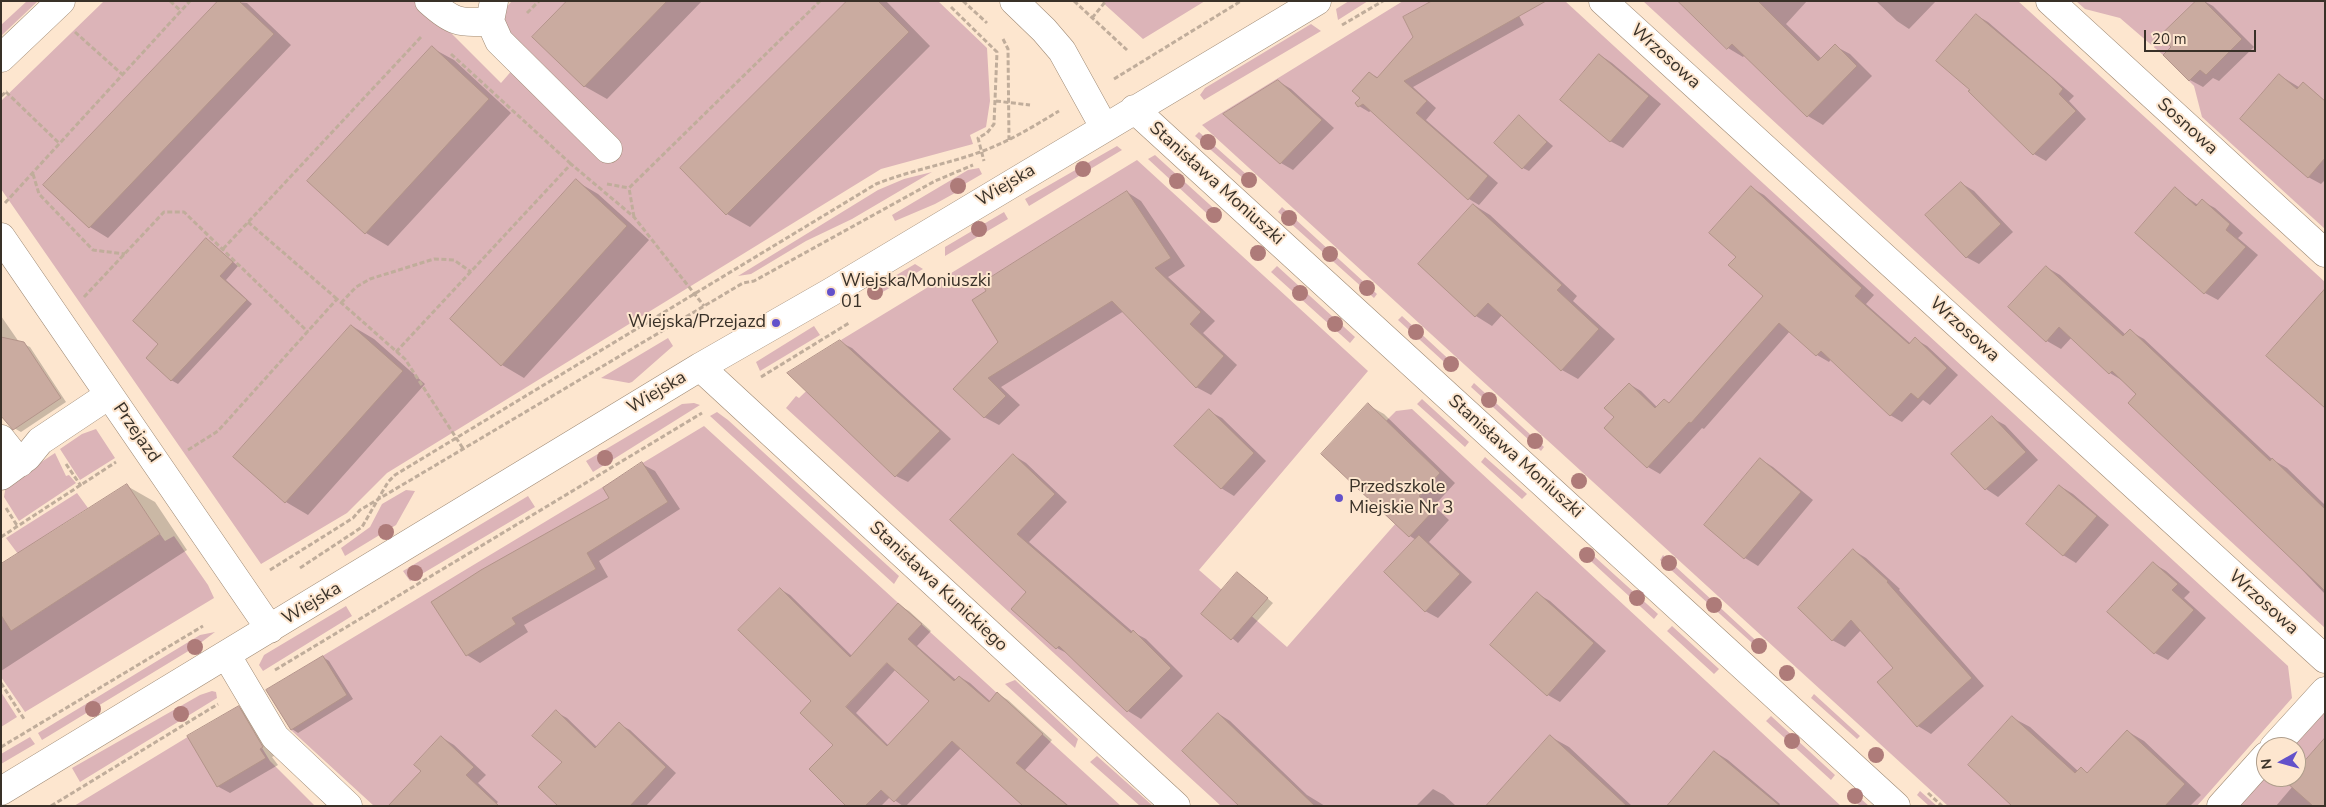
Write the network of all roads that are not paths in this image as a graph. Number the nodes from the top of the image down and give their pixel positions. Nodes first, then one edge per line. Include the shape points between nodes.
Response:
1 (61, 1) edge
2 (429, 1) edge
3 (1014, 1) edge
4 (1317, 1) edge
5 (1604, 1) edge
6 (2050, 1) edge
7 (492, 11) edge
8 (1, 58) edge
9 (1134, 109) junction
10 (1104, 127) junction
11 (608, 149) dead end
12 (1, 237) edge
13 (2325, 253) edge
14 (700, 368) junction
15 (109, 395) junction
16 (1, 439) edge
17 (11, 469) edge
18 (270, 629) junction
19 (227, 656) junction
20 (2325, 659) edge
21 (2325, 691) edge
22 (2283, 737) edge
23 (2256, 767) edge
24 (1, 791) edge
25 (348, 806) edge
26 (1176, 806) edge
27 (1896, 806) edge
28 (2221, 806) edge

1 - 8 street
2 - 7 street via 444,16 455,21 468,23
3 - 10 street via 1062,51
4 - 9 street, Wiejska
5 - 20 street, Wrzosowa
6 - 13 street, Sosnowa
7 - 11 street via 499,41
9 - 10 street, Wiejska
9 - 27 street, Stanisława Moniuszki
10 - 14 street, Wiejska
12 - 15 street, Przejazd
14 - 18 street, Wiejska
14 - 26 street, Stanisława Kunickiego
15 - 17 street via 40,441
15 - 18 street, Przejazd
16 - 17 street
18 - 19 street, Wiejska
19 - 24 street, Wiejska
19 - 25 street via 275,737
21 - 22 street
23 - 28 street

